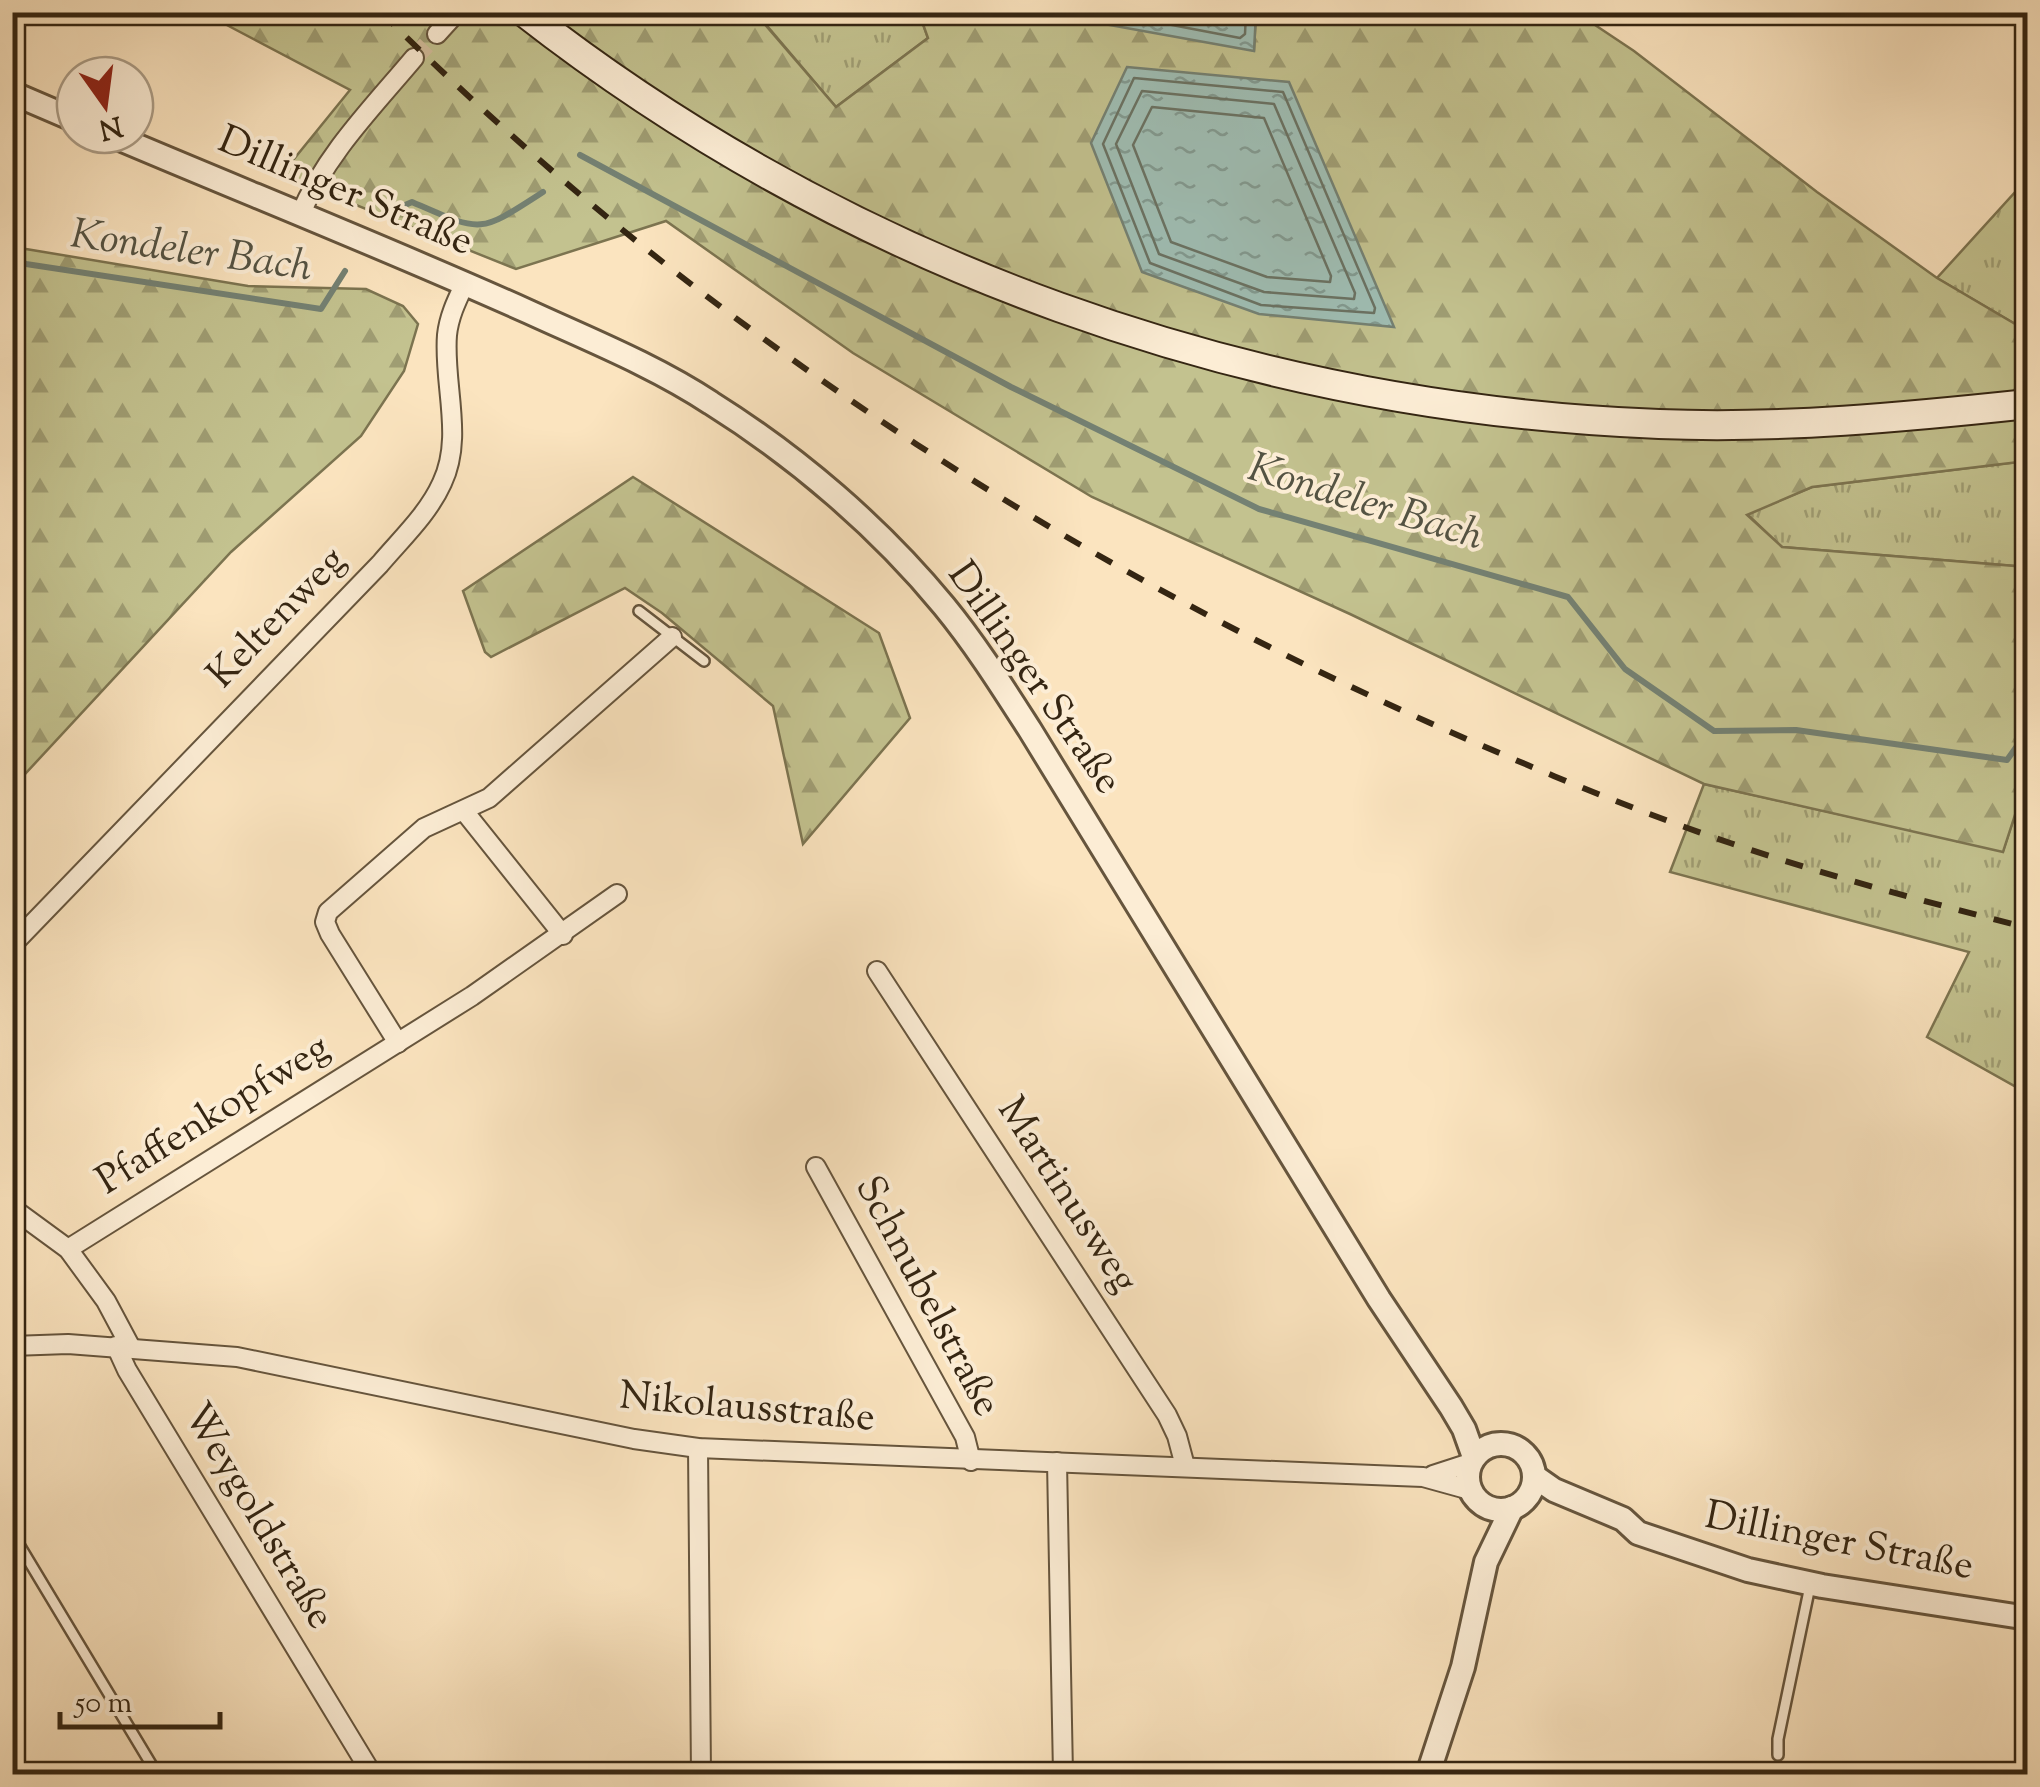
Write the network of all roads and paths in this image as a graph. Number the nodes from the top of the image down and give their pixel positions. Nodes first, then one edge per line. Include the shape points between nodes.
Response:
1 (457, 12) edge
2 (524, 12) edge
3 (438, 34) tunnel mouth
4 (414, 58) tunnel mouth
5 (12, 93) edge
6 (55, 111) edge
7 (155, 154) edge
8 (300, 215) junction
9 (464, 283) junction
10 (2028, 404) edge
11 (639, 611) dead end
12 (672, 637) junction
13 (704, 660) dead end
14 (464, 811) junction
15 (617, 894) dead end
16 (563, 935) junction
17 (12, 945) edge
18 (877, 971) dead end
19 (398, 1044) junction
20 (816, 1168) dead end
21 (12, 1208) edge
22 (68, 1249) junction
23 (12, 1346) edge
24 (123, 1346) junction
25 (1451, 1407) junction
26 (1500, 1444) junction
27 (698, 1448) junction
28 (1472, 1460) junction
29 (971, 1461) junction
30 (1056, 1462) junction
31 (1185, 1466) junction
32 (1534, 1476) junction
33 (1423, 1477) junction
34 (1476, 1497) junction
35 (1518, 1504) junction
36 (12, 1532) edge
37 (1638, 1533) junction
38 (1486, 1562) junction
39 (1810, 1584) junction
40 (2028, 1618) edge
41 (1778, 1755) dead end
42 (157, 1774) edge
43 (372, 1774) edge
44 (702, 1774) edge
45 (1063, 1774) edge
46 (1428, 1774) edge

1 - 3 street
2 - 10 main road via 649,103 824,206 997,284 1203,356 1440,405 1642,423 1786,424
4 - 8 street via 330,158
5 - 6 street
7 - 8 street, Dillinger Straße
8 - 9 street, Dillinger Straße
9 - 17 street, Keltenweg via 447,339 451,458 428,509
9 - 25 street, Dillinger Straße via 709,401 836,496 942,604 1030,730
11 - 12 lane
12 - 13 lane
12 - 14 street via 489,798
14 - 16 street
14 - 19 street via 424,828 328,912 330,934
15 - 16 street, Pfaffenkopfweg
16 - 19 street, Pfaffenkopfweg
18 - 31 street, Martinusweg via 1167,1415
19 - 22 street, Pfaffenkopfweg
20 - 29 street, Schnubelstraße
21 - 22 street, Weygoldstraße
22 - 24 street, Weygoldstraße via 106,1301
23 - 24 street, Nikolausstraße
24 - 27 street, Nikolausstraße via 237,1356
24 - 43 street, Weygoldstraße via 128,1370
25 - 26 street, Dillinger Straße
25 - 28 street, Dillinger Straße
26 - 28 street
26 - 32 street, Dillinger Straße via 1520,1450
27 - 29 street, Nikolausstraße
27 - 44 street
28 - 33 street, Nikolausstraße
28 - 34 street, Dillinger Straße via 1467,1477
29 - 30 street, Nikolausstraße
30 - 31 street, Nikolausstraße
30 - 45 street
31 - 33 street, Nikolausstraße
32 - 35 street
32 - 37 street, Dillinger Straße
33 - 34 street, Nikolausstraße
34 - 35 street, Dillinger Straße via 1491,1509
34 - 38 street
35 - 37 street, Dillinger Straße via 1548,1504 1618,1534
35 - 38 street
36 - 42 lane
37 - 39 street, Dillinger Straße
38 - 46 street via 1464,1667
39 - 40 street, Dillinger Straße
39 - 41 lane

